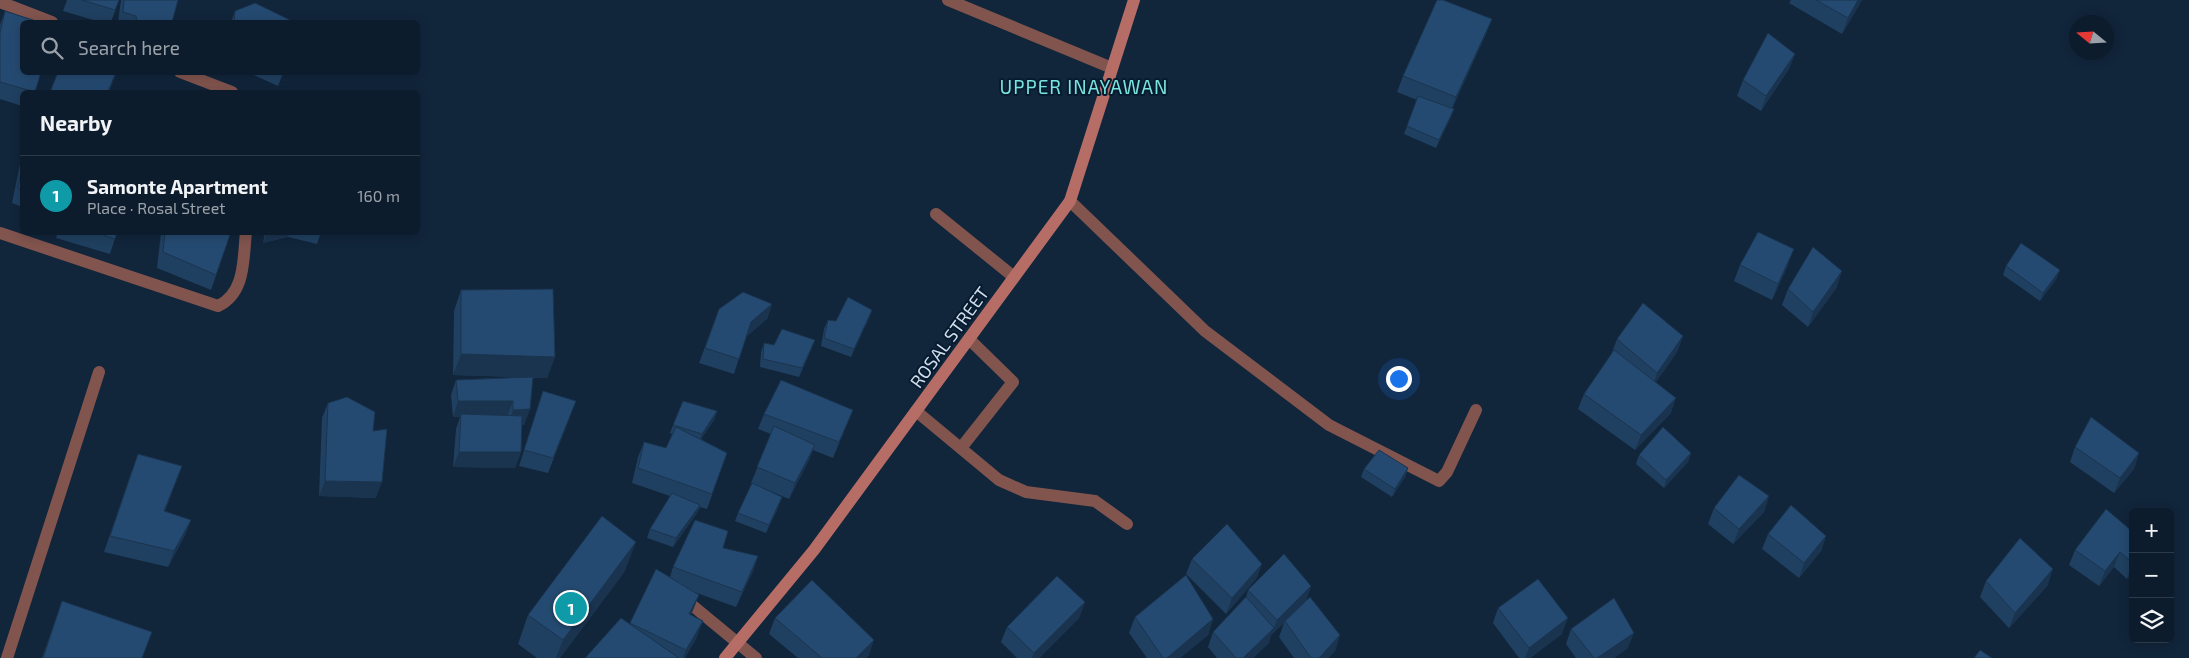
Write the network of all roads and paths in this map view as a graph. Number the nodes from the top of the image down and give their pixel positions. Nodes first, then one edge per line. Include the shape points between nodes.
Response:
1 (948, 0) edge
2 (1134, 0) edge
3 (0, 2) edge
4 (47, 20) edge
5 (1112, 68) junction
6 (188, 75) edge
7 (227, 90) edge
8 (1070, 201) junction
9 (936, 214) dead end
10 (0, 233) edge
11 (246, 235) edge
12 (1014, 277) junction
13 (969, 339) junction
14 (99, 372) dead end
15 (1476, 410) dead end
16 (916, 411) junction
17 (961, 448) junction
18 (1127, 524) dead end
19 (671, 590) edge
20 (738, 643) junction
21 (7, 658) edge
22 (724, 658) edge
23 (756, 658) edge

1 - 5 street
2 - 5 street, ROSAL STREET
3 - 4 street
5 - 8 street, ROSAL STREET
6 - 7 street
8 - 12 street, ROSAL STREET
8 - 15 street via 1205,331 1329,425 1439,481 1447,472
9 - 12 street
10 - 11 street via 218,306 227,302 240,282
12 - 13 street, ROSAL STREET
13 - 16 street, ROSAL STREET
13 - 17 street via 1013,382
14 - 21 street
16 - 17 street
16 - 20 street, ROSAL STREET via 814,550
17 - 18 street via 999,480 1026,492 1094,501
19 - 20 street
20 - 22 street, ROSAL STREET
20 - 23 street

